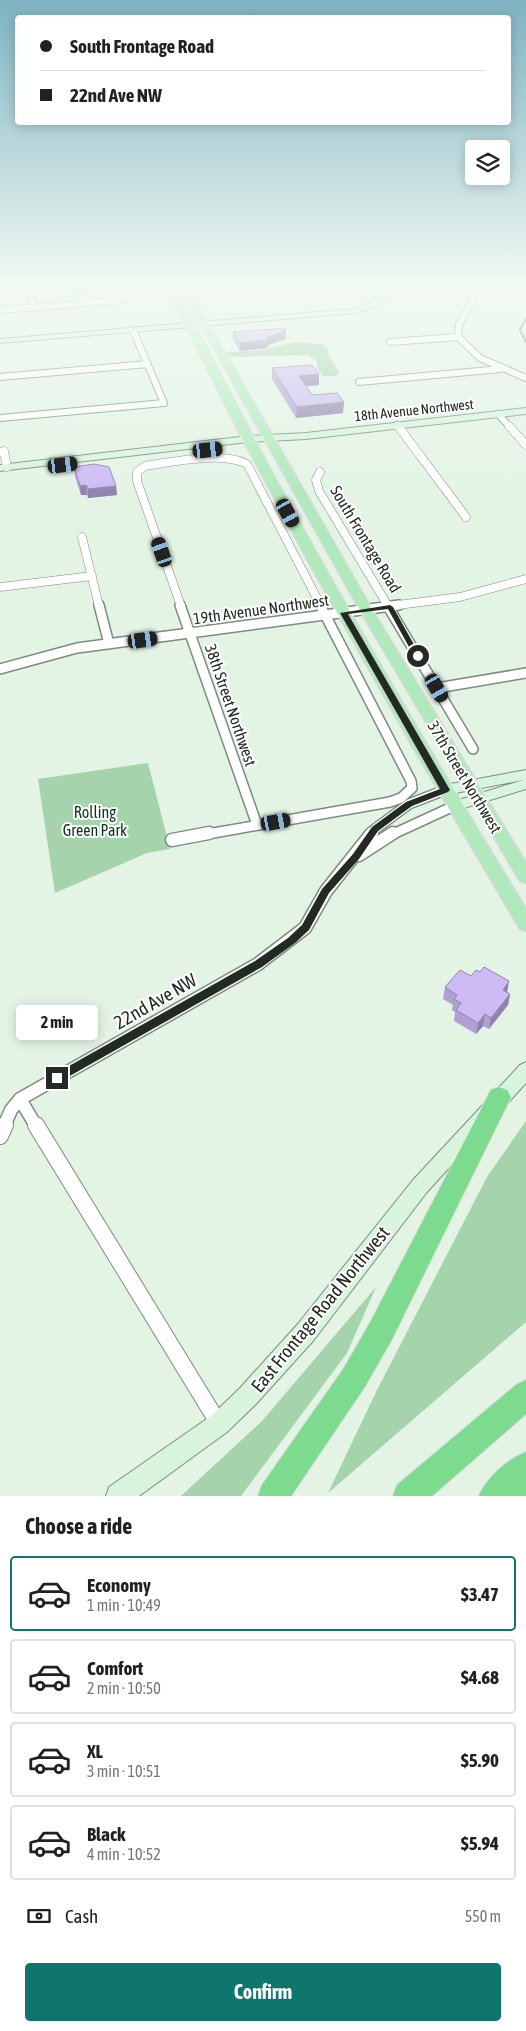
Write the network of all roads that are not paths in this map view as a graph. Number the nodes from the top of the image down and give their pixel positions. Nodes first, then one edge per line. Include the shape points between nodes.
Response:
1 (144, 356) edge
2 (207, 356) edge
3 (223, 356) edge
4 (476, 356) edge
5 (148, 364) junction
6 (501, 369) junction
7 (0, 377) edge
8 (526, 378) edge
9 (359, 382) dead end
10 (526, 411) edge
11 (498, 414) junction
12 (0, 418) edge
13 (397, 426) junction
14 (270, 440) junction
15 (250, 442) junction
16 (526, 445) edge
17 (0, 452) edge
18 (2, 469) edge
19 (320, 472) dead end
20 (466, 517) dead end
21 (82, 537) dead end
22 (92, 576) junction
23 (526, 579) edge
24 (0, 587) edge
25 (390, 607) junction
26 (366, 610) junction
27 (343, 613) junction
28 (326, 615) junction
29 (191, 633) junction
30 (109, 644) junction
31 (0, 669) edge
32 (526, 673) edge
33 (437, 688) junction
34 (473, 749) dead end
35 (526, 775) edge
36 (469, 784) junction
37 (526, 784) edge
38 (445, 790) junction
39 (478, 798) junction
40 (454, 806) junction
41 (257, 825) junction
42 (172, 840) dead end
43 (356, 856) junction
44 (526, 877) edge
45 (526, 924) edge
46 (526, 1070) edge
47 (499, 1097) junction
48 (20, 1099) junction
49 (0, 1136) edge
50 (526, 1394) edge
51 (219, 1424) junction
52 (526, 1467) edge
53 (526, 1492) edge
54 (118, 1496) edge
55 (273, 1496) edge
56 (408, 1496) edge
57 (494, 1496) edge
58 (522, 1496) edge

1 - 5 street
2 - 15 main road, 37th Street Northwest
3 - 14 main road, 37th Street Northwest
4 - 6 street
5 - 7 street
5 - 12 street via 164,402
6 - 8 street
6 - 9 street
10 - 11 main road, 18th Avenue Northwest
11 - 13 main road, 18th Avenue Northwest
11 - 16 street
13 - 14 main road, 18th Avenue Northwest
13 - 20 street
14 - 15 main road, 18th Avenue Northwest
14 - 26 main road, 37th Street Northwest
15 - 18 main road, 18th Avenue Northwest
15 - 27 main road, 37th Street Northwest
17 - 18 street via 4,452
19 - 25 street, South Frontage Road via 316,480 319,491
21 - 22 street
22 - 24 street
22 - 30 street
23 - 25 street, 19th Avenue Northwest via 460,597
25 - 26 street, 19th Avenue Northwest
25 - 33 street, South Frontage Road
26 - 27 street, 19th Avenue Northwest
26 - 36 main road, 37th Street Northwest
27 - 28 street, 19th Avenue Northwest
27 - 38 main road, 37th Street Northwest
28 - 29 street, 19th Avenue Northwest
28 - 29 street, 38th Street Northwest via 243,459 150,466 139,470 137,481
28 - 41 street via 412,788 408,794 390,802
29 - 30 street, 19th Avenue Northwest
29 - 41 street, 38th Street Northwest
30 - 31 street, 19th Avenue Northwest via 66,651
32 - 33 street
33 - 34 street, South Frontage Road
35 - 36 main road
36 - 38 main road
36 - 39 main road, 37th Street Northwest
37 - 39 main road
38 - 40 main road, 37th Street Northwest
38 - 43 street via 409,804 389,817 375,829
39 - 40 main road
39 - 44 main road, 37th Street Northwest
40 - 43 street via 400,829
40 - 45 main road, 37th Street Northwest
41 - 42 street
43 - 48 street, 22nd Ave NW via 326,891 305,928 258,964
46 - 47 main road, East Frontage Road Northwest
47 - 51 main road, East Frontage Road Northwest via 400,1209 274,1369
47 - 55 highway via 381,1331 354,1378
48 - 49 street, 22nd Ave NW via 11,1110
48 - 51 street
50 - 56 highway
51 - 54 main road, East Frontage Road Northwest
52 - 57 highway
53 - 58 highway

